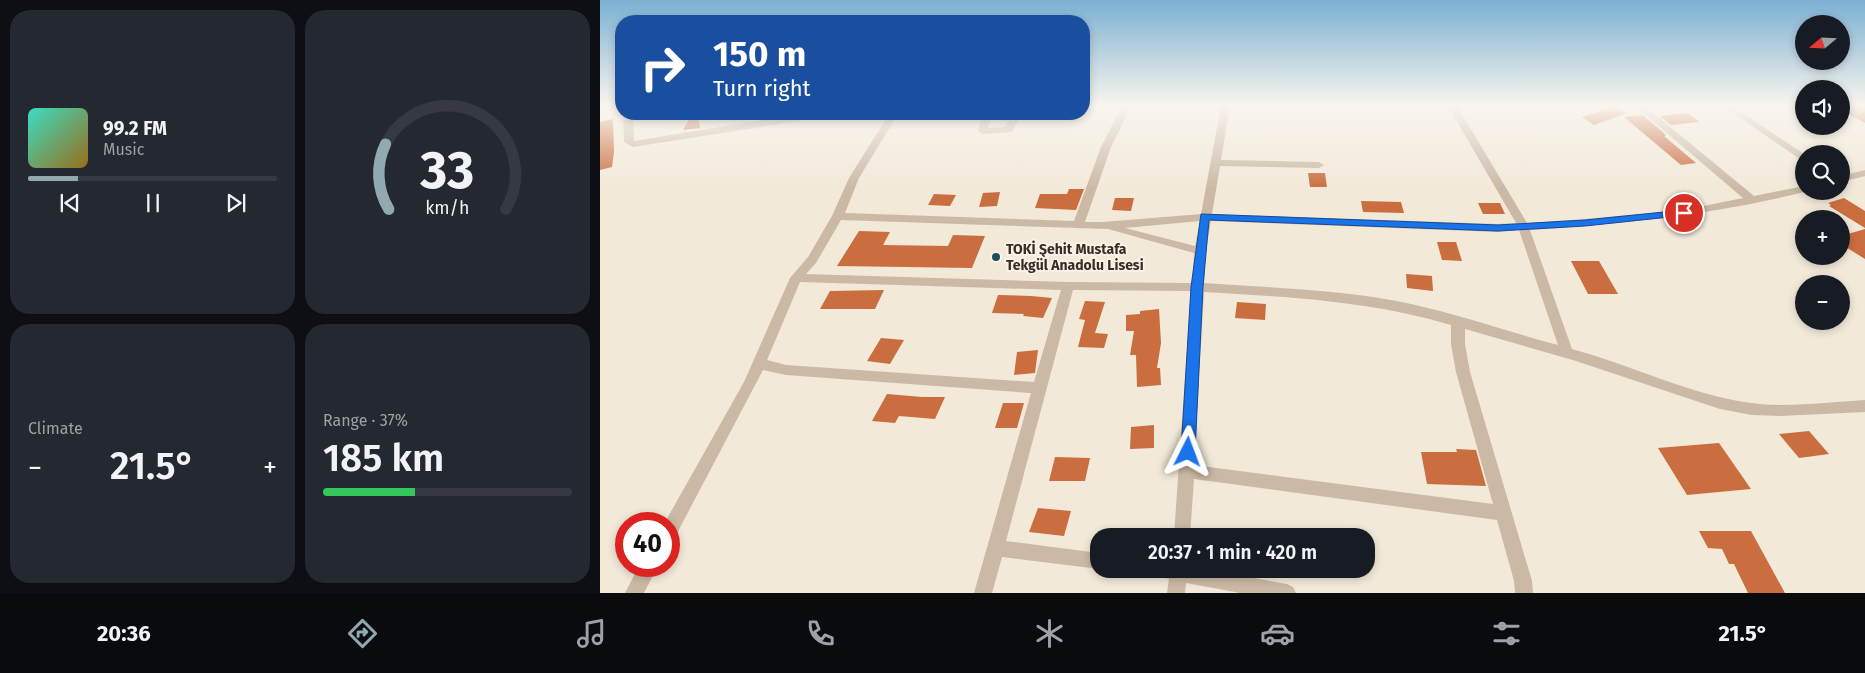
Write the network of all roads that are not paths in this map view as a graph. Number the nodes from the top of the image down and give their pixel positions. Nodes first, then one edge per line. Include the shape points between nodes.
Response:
1 (628, 134) edge
2 (699, 134) edge
3 (881, 134) edge
4 (1113, 134) edge
5 (1220, 134) edge
6 (1468, 134) edge
7 (1673, 134) edge
8 (1767, 134) edge
9 (1795, 153) edge
10 (1214, 164) junction
11 (1319, 164) dead end
12 (1865, 173) edge
13 (1850, 177) edge
14 (1795, 191) edge
15 (1752, 200) junction
16 (838, 216) junction
17 (1204, 217) junction
18 (1078, 225) junction
19 (1103, 226) junction
20 (1523, 226) junction
21 (1200, 251) junction
22 (796, 278) junction
23 (1068, 286) junction
24 (1197, 287) junction
25 (1458, 323) junction
26 (1568, 354) junction
27 (759, 364) junction
28 (1038, 388) junction
29 (1865, 406) edge
30 (1187, 471) junction
31 (679, 512) edge
32 (1503, 513) junction
33 (1183, 528) edge
34 (995, 548) junction
35 (1090, 560) edge
36 (643, 577) edge
37 (1178, 578) edge
38 (1217, 578) edge
39 (634, 593) edge
40 (982, 593) edge
41 (1176, 593) edge
42 (1287, 593) edge
43 (1524, 593) edge

1 - 2 street via 633,144
3 - 16 street via 854,178
4 - 18 street
5 - 10 street
6 - 20 street
7 - 15 street
8 - 9 street
10 - 11 street
10 - 17 street
12 - 13 street
14 - 15 street
15 - 20 street via 1684,213
16 - 18 street
16 - 22 street via 812,260
17 - 19 street
17 - 20 street via 1420,226
17 - 21 street
18 - 19 street
19 - 21 street
20 - 26 street
21 - 24 street
22 - 23 street
22 - 27 street
23 - 24 street
23 - 28 street
24 - 25 street via 1385,303
24 - 30 street
25 - 26 street
25 - 32 street via 1463,372
26 - 29 street via 1720,403 1781,410
27 - 28 street via 786,370
27 - 31 street
28 - 34 street
30 - 32 street
30 - 33 street
32 - 43 street
34 - 35 street
34 - 40 street
36 - 39 street
37 - 41 street
38 - 42 street

